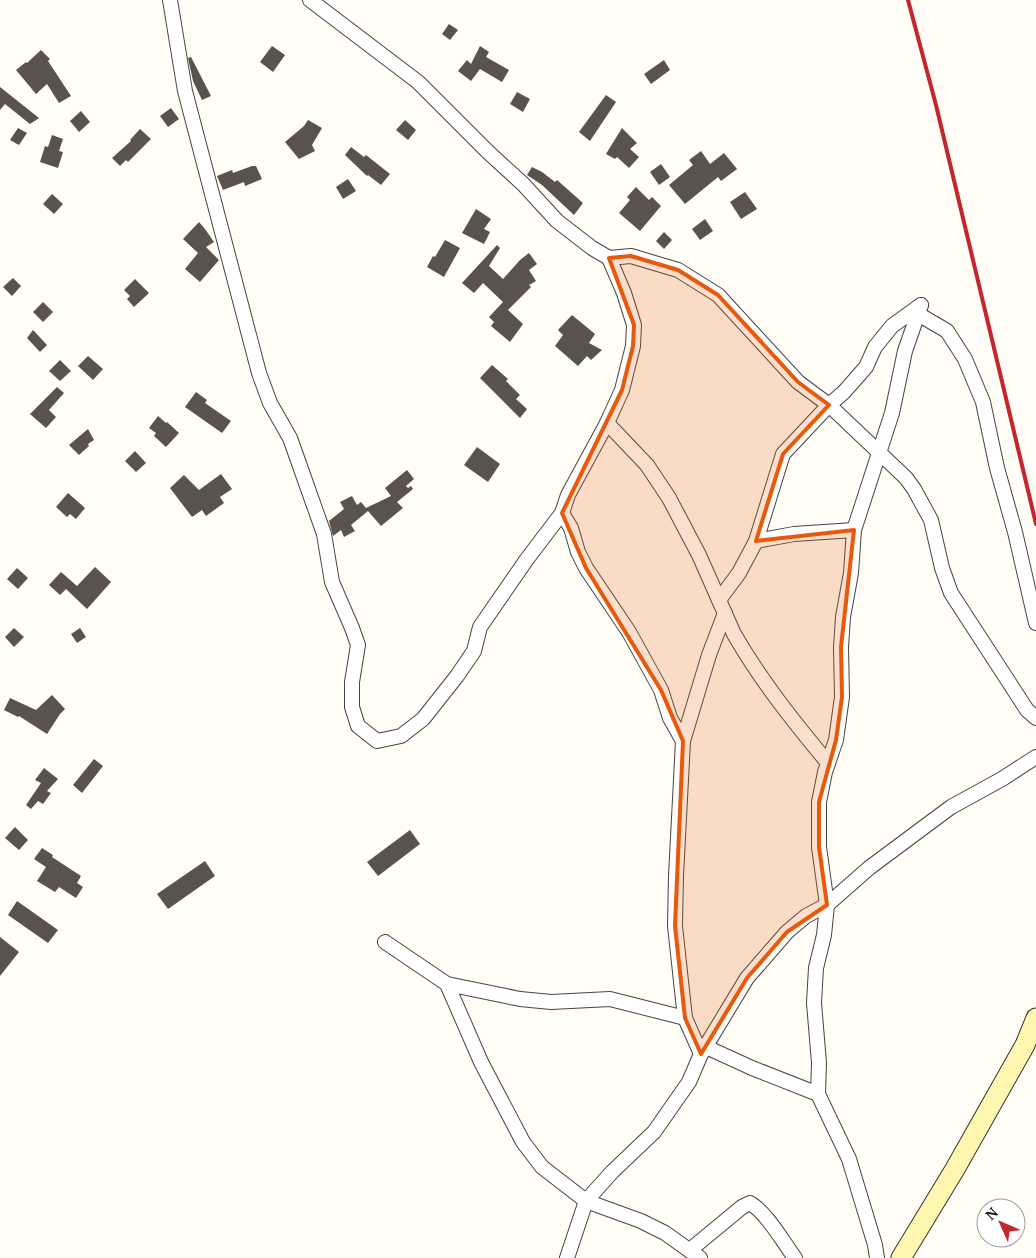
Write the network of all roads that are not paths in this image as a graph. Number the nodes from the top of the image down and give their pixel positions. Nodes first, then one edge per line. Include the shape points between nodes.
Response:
1 (170, 0) edge
2 (310, 0) edge
3 (609, 258) junction
4 (918, 314) junction
5 (829, 405) junction
6 (607, 423) junction
7 (880, 454) junction
8 (562, 513) junction
9 (854, 530) junction
10 (756, 541) junction
11 (722, 606) junction
12 (1036, 623) edge
13 (1036, 718) edge
14 (683, 742) junction
15 (1036, 757) edge
16 (828, 763) junction
17 (827, 905) junction
18 (385, 942) dead end
19 (447, 984) junction
20 (685, 1018) junction
21 (1036, 1018) edge
22 (704, 1051) junction
23 (818, 1094) junction
24 (586, 1201) junction
25 (695, 1254) edge
26 (567, 1258) edge
27 (795, 1258) edge
28 (876, 1258) edge
29 (901, 1258) edge

1 - 8 street via 185,91 259,373 270,403 290,438 324,534 332,582 358,645 352,707 358,726 377,741 401,736 423,718 474,651 480,627
2 - 3 street via 418,82 557,221
3 - 5 street via 631,256 678,270 718,295 798,382
3 - 6 street via 634,325 622,390
4 - 5 street via 921,305 892,326 875,347 866,367
4 - 7 street via 905,351
4 - 12 street via 947,331 965,359 983,402
5 - 7 street
5 - 10 street via 783,454
6 - 8 street via 568,495
6 - 11 street via 648,465 669,498
7 - 9 street
7 - 13 street via 914,489 931,520 951,593 1027,710
8 - 14 street via 586,568 629,632 661,690 670,718
9 - 10 street via 794,534
9 - 16 street via 843,617 842,697 836,740
10 - 11 street
11 - 14 street
11 - 16 street via 756,671
14 - 20 street via 675,926
15 - 17 street via 951,807 869,868
16 - 17 street via 819,802 819,847
17 - 22 street via 806,916 787,932 747,978
17 - 23 street via 816,968 814,1003
18 - 19 street
19 - 20 street via 551,1002 610,999
19 - 24 street via 481,1062 523,1142 542,1167
20 - 22 street
21 - 29 street via 1025,1046
22 - 23 street
22 - 24 street via 689,1082 654,1132
23 - 28 street via 849,1159
24 - 25 street via 665,1232
24 - 26 street
25 - 27 street via 742,1207 750,1203 772,1225

